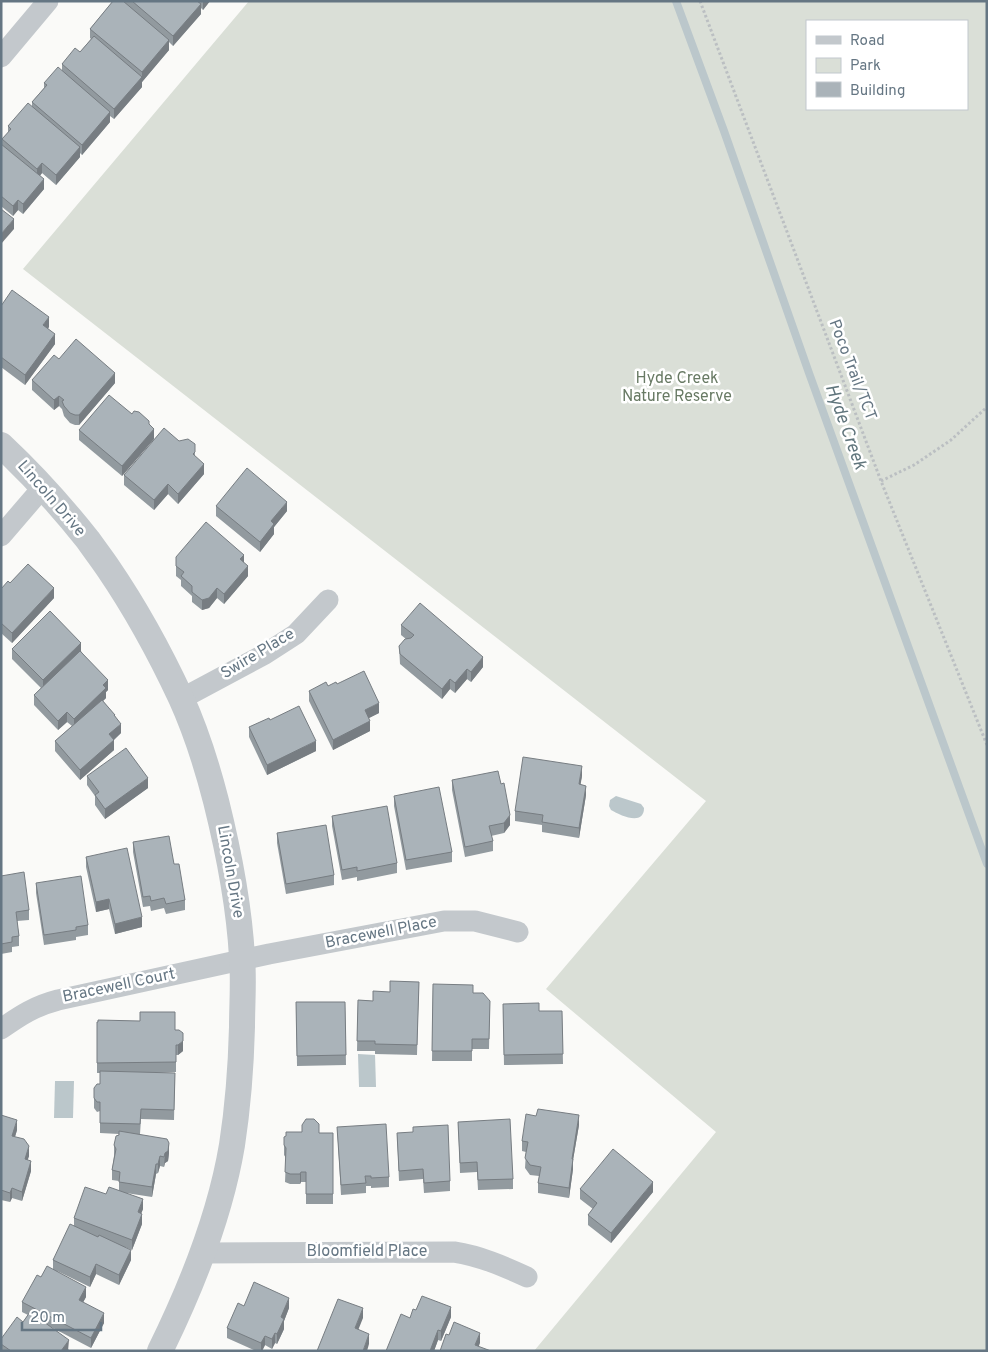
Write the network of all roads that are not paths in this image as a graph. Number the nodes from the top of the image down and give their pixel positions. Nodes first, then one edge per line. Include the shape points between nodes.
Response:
1 (48, 1) edge
2 (1, 57) edge
3 (1, 445) edge
4 (43, 487) junction
5 (1, 536) edge
6 (328, 600) dead end
7 (181, 699) junction
8 (518, 932) dead end
9 (243, 960) junction
10 (1, 1029) edge
11 (203, 1253) junction
12 (527, 1277) dead end
13 (160, 1351) edge

1 - 2 street
3 - 4 street, Lincoln Drive
4 - 5 street
4 - 7 street, Lincoln Drive via 108,566 144,626
6 - 7 street, Swire Place via 296,634
7 - 9 street, Lincoln Drive via 208,769 226,842 237,899
8 - 9 street, Bracewell Place via 475,921 444,922
9 - 10 street, Bracewell Court via 41,1004
9 - 11 street, Lincoln Drive via 241,1058 232,1147
11 - 12 street, Bloomfield Place via 454,1252 487,1259
11 - 13 street, Lincoln Drive

